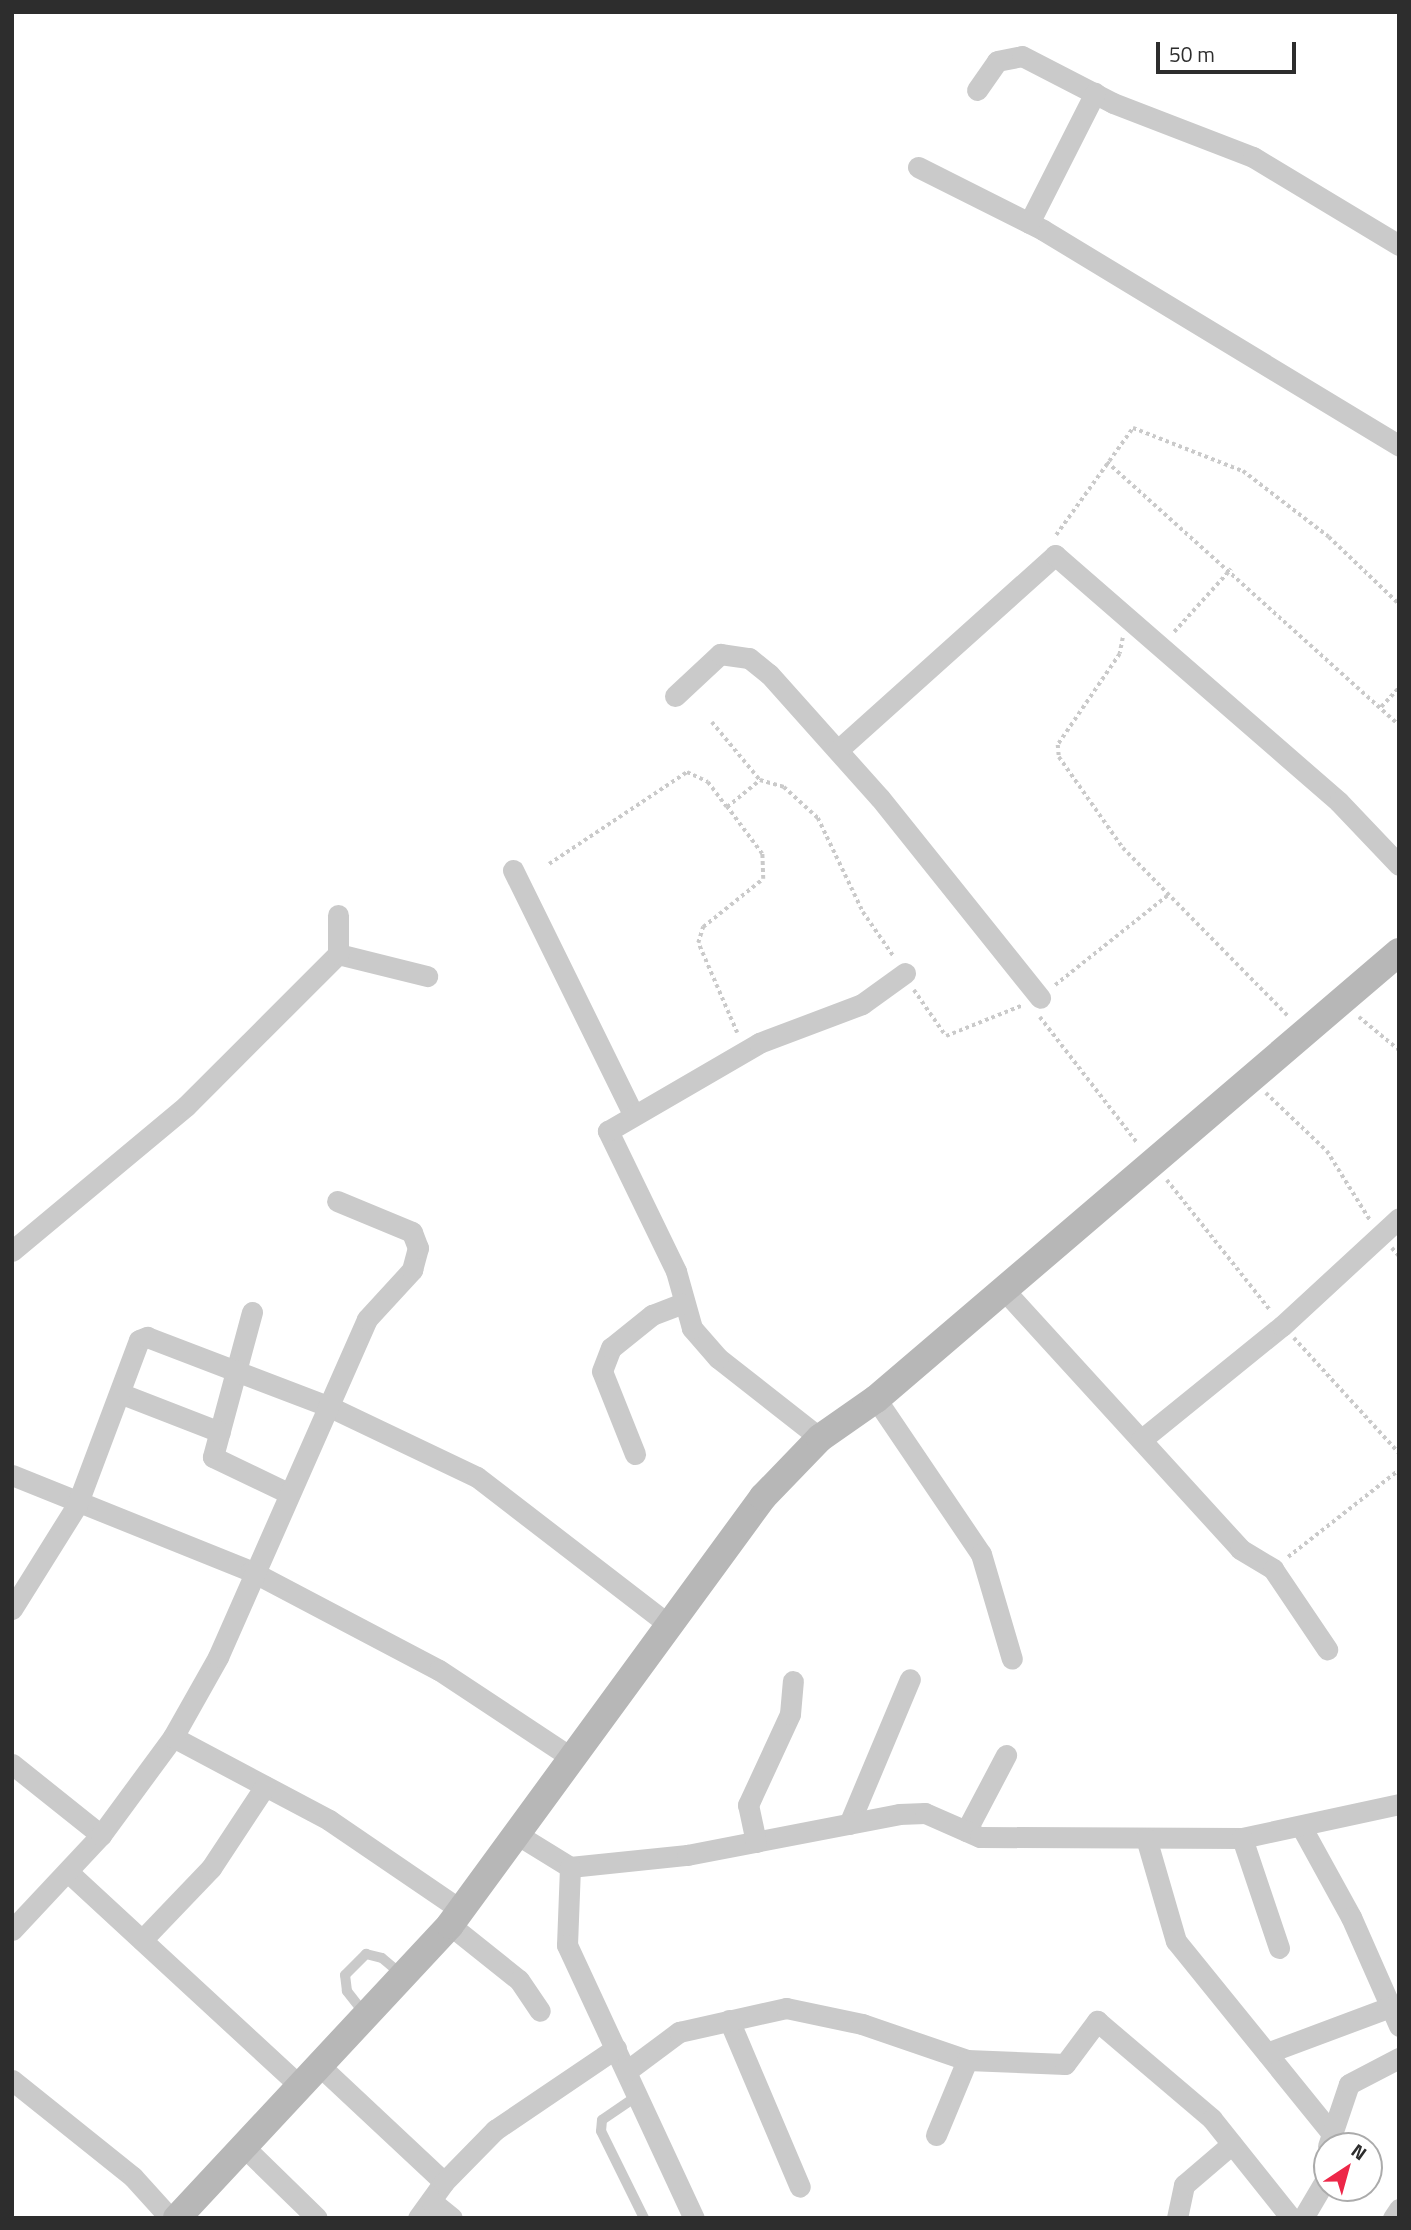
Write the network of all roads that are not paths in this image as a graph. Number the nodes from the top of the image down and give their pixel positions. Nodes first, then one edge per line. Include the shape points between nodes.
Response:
1 (977, 90) dead end
2 (1095, 93) junction
3 (918, 167) dead end
4 (1029, 223) junction
5 (1399, 245) edge
6 (1399, 446) edge
7 (675, 696) dead end
8 (838, 750) junction
9 (1399, 865) edge
10 (513, 870) dead end
11 (338, 915) dead end
12 (1399, 953) edge
13 (338, 954) junction
14 (905, 973) road end
15 (427, 976) dead end
16 (1035, 1000) road end
17 (633, 1114) junction
18 (337, 1201) dead end
19 (1399, 1218) edge
20 (12, 1251) edge
21 (1003, 1289) junction
22 (681, 1304) junction
23 (252, 1312) dead end
24 (236, 1371) junction
25 (122, 1394) junction
26 (876, 1399) junction
27 (328, 1406) junction
28 (220, 1432) junction
29 (820, 1438) junction
30 (1141, 1440) junction
31 (635, 1454) dead end
32 (12, 1475) edge
33 (288, 1493) junction
34 (77, 1505) junction
35 (251, 1571) junction
36 (12, 1609) edge
37 (668, 1624) junction
38 (1327, 1649) dead end
39 (1012, 1659) dead end
40 (910, 1679) dead end
41 (793, 1681) dead end
42 (173, 1737) junction
43 (1006, 1755) dead end
44 (572, 1758) junction
45 (12, 1764) edge
46 (265, 1786) junction
47 (1399, 1804) edge
48 (849, 1824) junction
49 (1302, 1828) junction
50 (966, 1831) junction
51 (101, 1835) junction
52 (518, 1835) junction
53 (1146, 1838) junction
54 (1242, 1838) junction
55 (756, 1842) junction
56 (570, 1867) junction
57 (68, 1872) junction
58 (455, 1917) junction
59 (12, 1930) edge
60 (142, 1940) junction
61 (1279, 1948) dead end
62 (404, 1977) junction
63 (540, 2011) dead end
64 (1395, 2017) edge
65 (368, 2018) junction
66 (729, 2020) junction
67 (616, 2048) junction
68 (1267, 2053) junction
69 (1399, 2058) edge
70 (967, 2060) junction
71 (322, 2068) junction
72 (628, 2070) junction
73 (12, 2080) edge
74 (302, 2088) junction
75 (640, 2094) junction
76 (1324, 2132) edge
77 (1330, 2132) edge
78 (936, 2135) dead end
79 (1232, 2144) junction
80 (246, 2148) junction
81 (444, 2182) junction
82 (800, 2187) dead end
83 (1313, 2201) edge
84 (1399, 2208) edge
85 (424, 2209) edge
86 (692, 2217) edge
87 (170, 2218) edge
88 (177, 2218) edge
89 (317, 2218) edge
90 (452, 2218) edge
91 (644, 2218) edge
92 (1177, 2218) edge
93 (1291, 2218) edge
94 (1303, 2218) edge
95 (1393, 2218) edge

1 - 2 street via 1009,54
2 - 4 street
2 - 5 street via 1253,157
3 - 4 street
4 - 6 street
7 - 8 street via 720,654 737,653 769,674
8 - 9 street via 1055,555 1163,643 1339,802
8 - 16 street
10 - 17 street
11 - 13 street
12 - 21 main road
13 - 15 street
13 - 20 street via 186,1106
14 - 17 street via 862,1004 745,1051
17 - 22 street via 613,1125 610,1139 676,1271
18 - 27 street via 412,1232 418,1248 412,1270 367,1319
19 - 30 street via 1282,1326
21 - 26 main road
21 - 30 street
22 - 29 street via 718,1358
22 - 31 street via 652,1315 611,1348 602,1370
23 - 24 street
24 - 25 street via 142,1337
24 - 27 street
24 - 28 street
25 - 28 street
25 - 34 street
26 - 29 main road
26 - 39 street via 981,1554
27 - 33 street
27 - 37 street via 477,1477
28 - 33 street via 217,1462
29 - 37 main road via 763,1497
30 - 38 street via 1240,1549 1273,1569
32 - 34 street
33 - 35 street
34 - 35 street
34 - 36 street
35 - 42 street via 218,1657
35 - 44 street via 439,1670
37 - 44 main road
40 - 48 street
41 - 55 street via 790,1714 769,1768 749,1797
42 - 46 street
42 - 51 street
43 - 50 street
44 - 52 main road
45 - 51 street
46 - 58 street via 329,1820
46 - 60 street via 211,1868
47 - 49 street
48 - 50 street via 925,1813
48 - 55 street
49 - 54 street
49 - 64 street
50 - 53 street via 980,1837
51 - 57 street
52 - 56 street
52 - 58 main road
53 - 54 street
53 - 68 street via 1176,1941
54 - 61 street
55 - 56 street
56 - 67 street via 567,1945
57 - 59 street
57 - 60 street
58 - 62 main road
58 - 63 street via 519,1980
60 - 74 street
62 - 65 main road
62 - 65 lane via 382,1958 366,1954 345,1975 347,1991
64 - 68 street
65 - 71 main road
66 - 70 street via 786,2008 862,2024
66 - 72 street via 679,2032
66 - 82 street
67 - 72 street
67 - 81 street via 495,2130
68 - 76 street
69 - 77 street via 1349,2084
70 - 78 street
70 - 79 street via 1065,2064 1097,2021 1212,2119
71 - 74 main road
71 - 81 street
72 - 75 street
73 - 87 street via 133,2177
74 - 80 main road
75 - 86 street
75 - 91 lane via 602,2120 601,2131
79 - 92 street via 1184,2185
79 - 93 street
80 - 88 main road
80 - 89 street
81 - 85 street
83 - 94 street
84 - 95 street
85 - 90 street

